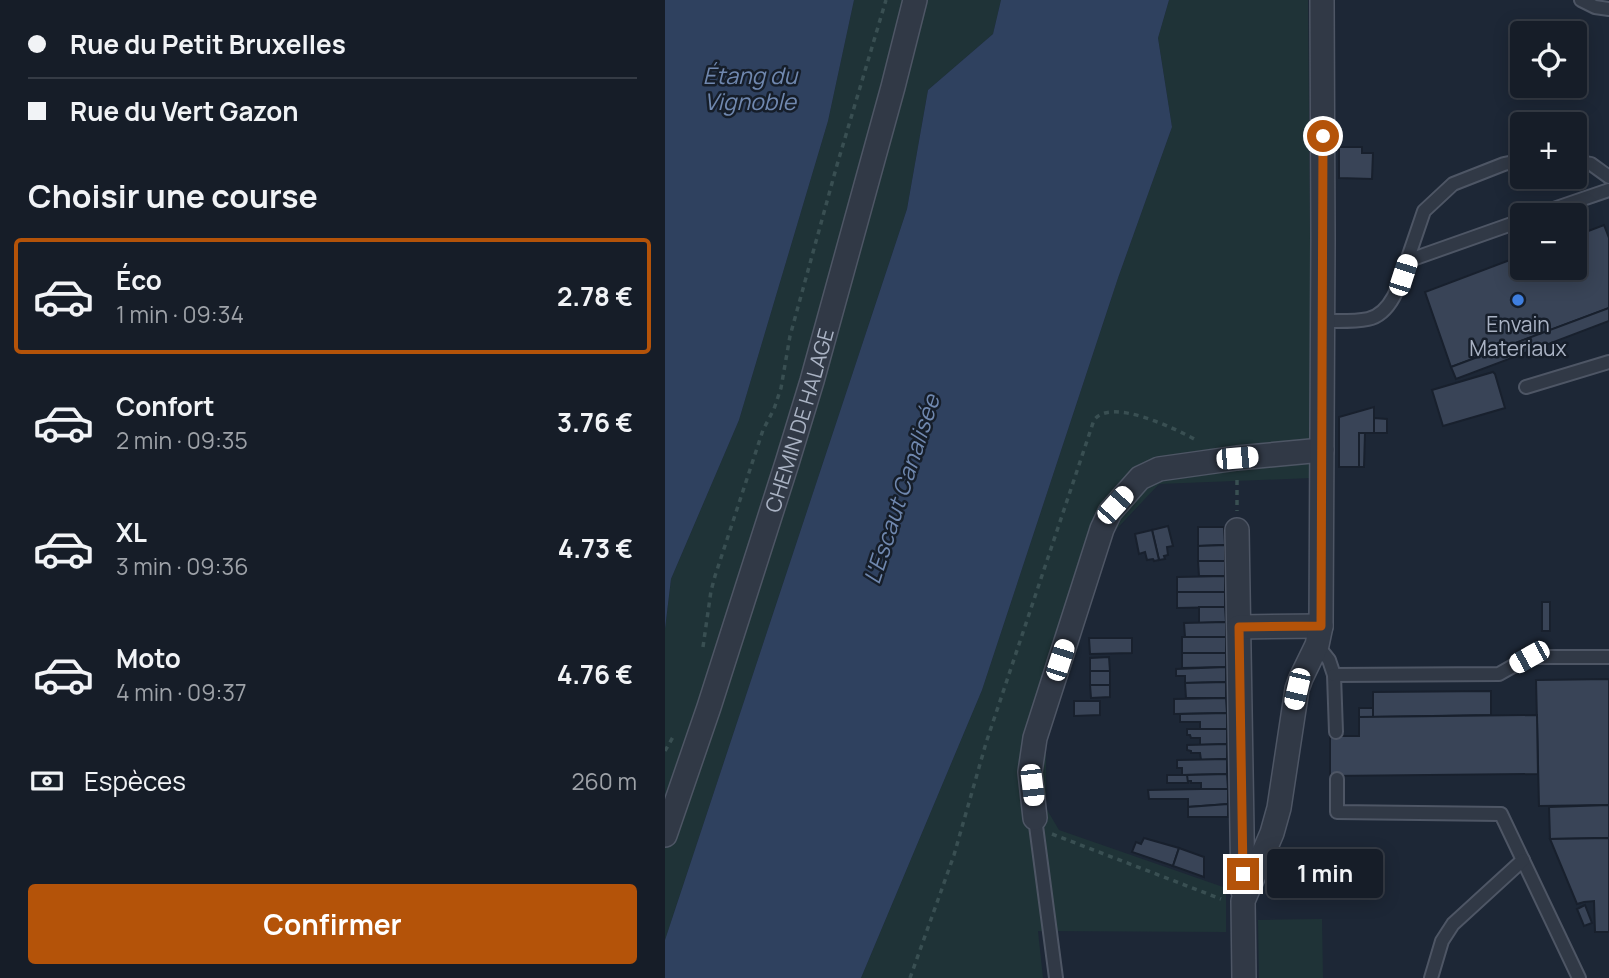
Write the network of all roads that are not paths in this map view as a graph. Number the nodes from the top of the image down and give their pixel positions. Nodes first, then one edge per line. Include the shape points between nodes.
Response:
1 (915, 0) edge
2 (1322, 0) edge
3 (1581, 0) edge
4 (1609, 9) edge
5 (1510, 163) edge
6 (1587, 163) edge
7 (1609, 177) edge
8 (1609, 190) edge
9 (1571, 203) edge
10 (1510, 225) edge
11 (1407, 261) junction
12 (1323, 321) junction
13 (1609, 362) edge
14 (1526, 387) dead end
15 (1322, 450) junction
16 (1237, 530) road end
17 (1239, 627) junction
18 (1319, 636) junction
19 (1609, 657) edge
20 (1334, 675) junction
21 (1336, 732) dead end
22 (1337, 779) dead end
23 (1035, 818) joint
24 (665, 835) edge
25 (1523, 860) junction
26 (1243, 908) junction
27 (1056, 978) edge
28 (1244, 978) edge
29 (1431, 978) edge
30 (1579, 978) edge

1 - 24 street, CHEMIN DE HALAGE via 812,381
2 - 12 street
3 - 4 lane
5 - 11 lane via 1453,184 1424,211
6 - 7 lane
8 - 9 lane
10 - 11 lane
11 - 12 lane via 1398,289 1378,314 1370,319
12 - 15 street
13 - 14 lane
15 - 18 street
15 - 23 street via 1170,467 1140,478 1115,505 1105,521 1035,738 1030,772
16 - 17 street
17 - 18 street
17 - 26 street
18 - 20 lane
18 - 26 street via 1297,689 1279,808
19 - 20 lane via 1529,657 1499,674
20 - 21 lane
22 - 25 lane via 1338,812 1501,814
23 - 27 lane
25 - 29 lane via 1453,924 1442,941
25 - 30 lane
26 - 28 street

